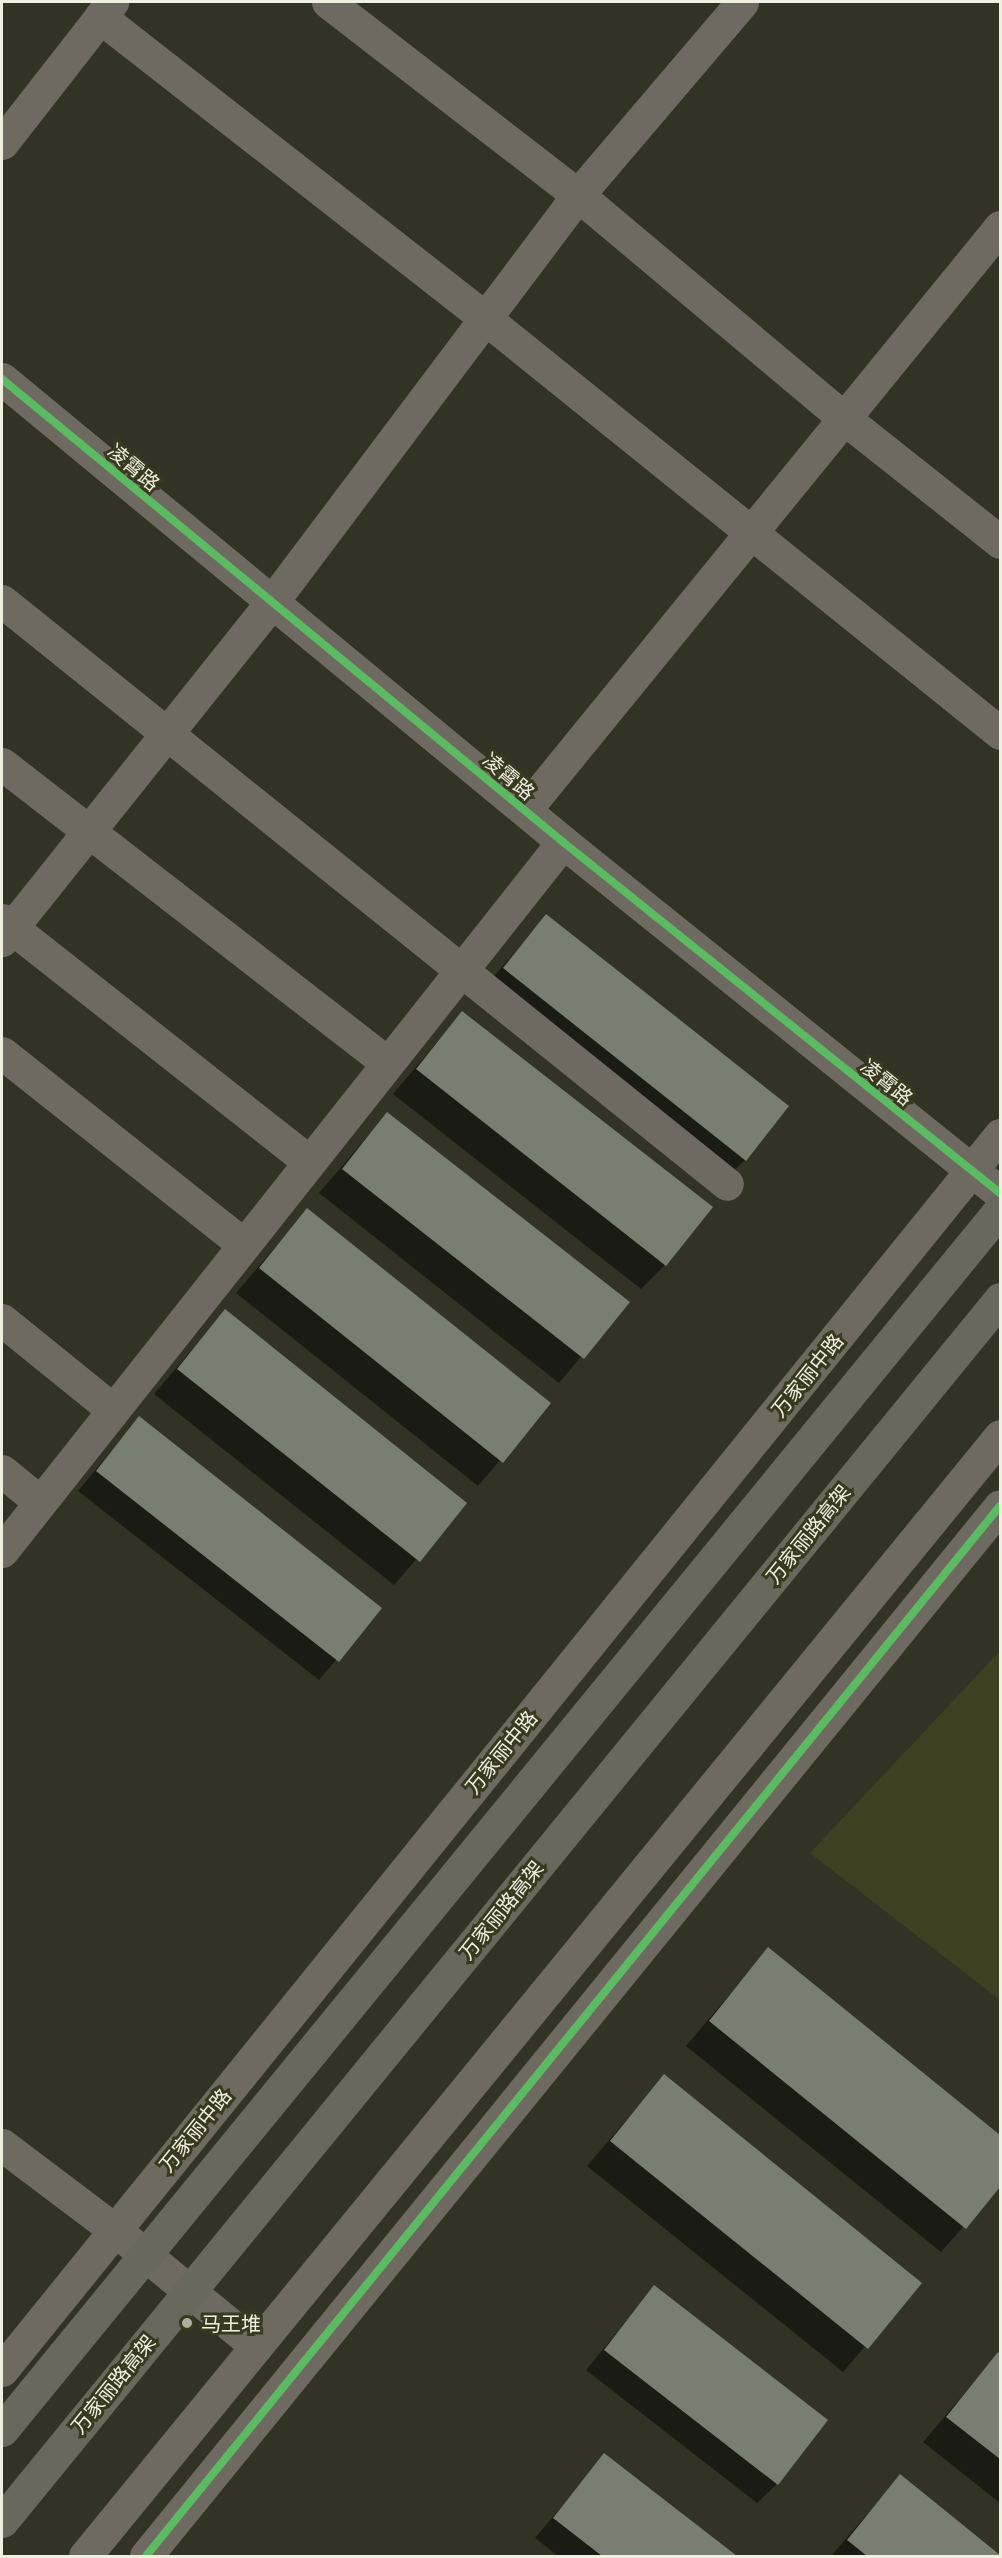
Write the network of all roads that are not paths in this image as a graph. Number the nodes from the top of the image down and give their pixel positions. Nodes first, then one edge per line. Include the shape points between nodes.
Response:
1 (328, 2) edge
2 (742, 2) edge
3 (106, 9) edge
4 (2, 143) edge
5 (578, 195) junction
6 (1000, 227) edge
7 (486, 319) junction
8 (2, 379) edge
9 (844, 419) junction
10 (751, 533) junction
11 (1000, 542) edge
12 (2, 601) edge
13 (272, 602) junction
14 (166, 733) junction
15 (1000, 733) edge
16 (2, 764) edge
17 (525, 810) junction
18 (88, 832) junction
19 (563, 842) junction
20 (5, 929) edge
21 (461, 969) junction
22 (2, 1053) edge
23 (387, 1063) junction
24 (1000, 1135) edge
25 (309, 1162) junction
26 (971, 1171) junction
27 (727, 1184) dead end
28 (1000, 1193) edge
29 (1000, 1210) edge
30 (243, 1244) junction
31 (1000, 1299) edge
32 (2, 1320) edge
33 (113, 1410) junction
34 (1000, 1436) edge
35 (2, 1472) edge
36 (40, 1502) junction
37 (1000, 1506) edge
38 (2, 1551) edge
39 (2, 2145) edge
40 (115, 2230) junction
41 (255, 2346) junction
42 (2, 2370) edge
43 (2, 2430) edge
44 (2, 2521) edge
45 (85, 2556) edge
46 (146, 2556) edge

1 - 5 street
2 - 5 street
3 - 4 street
3 - 7 street
5 - 7 street
5 - 9 street
6 - 9 street
7 - 10 street
7 - 13 street
8 - 13 street, 凌霄路
9 - 10 street
9 - 11 street
10 - 15 street
10 - 17 street
12 - 14 street
13 - 14 street
13 - 17 street, 凌霄路
14 - 18 street
14 - 21 street
16 - 18 street
17 - 19 street, 凌霄路
18 - 20 street
18 - 23 street
19 - 21 street
19 - 26 street, 凌霄路
20 - 25 street
21 - 23 street
21 - 27 street
22 - 30 street
23 - 25 street
24 - 26 main road, 万家丽中路
25 - 30 street
26 - 28 street, 凌霄路
26 - 40 main road, 万家丽中路
29 - 43 highway
30 - 33 street
31 - 44 highway, 万家丽路高架
32 - 33 street
33 - 36 street
34 - 41 main road
35 - 36 street
36 - 38 street
37 - 46 street
39 - 40 street
40 - 41 street
40 - 42 main road, 万家丽中路
41 - 45 main road

